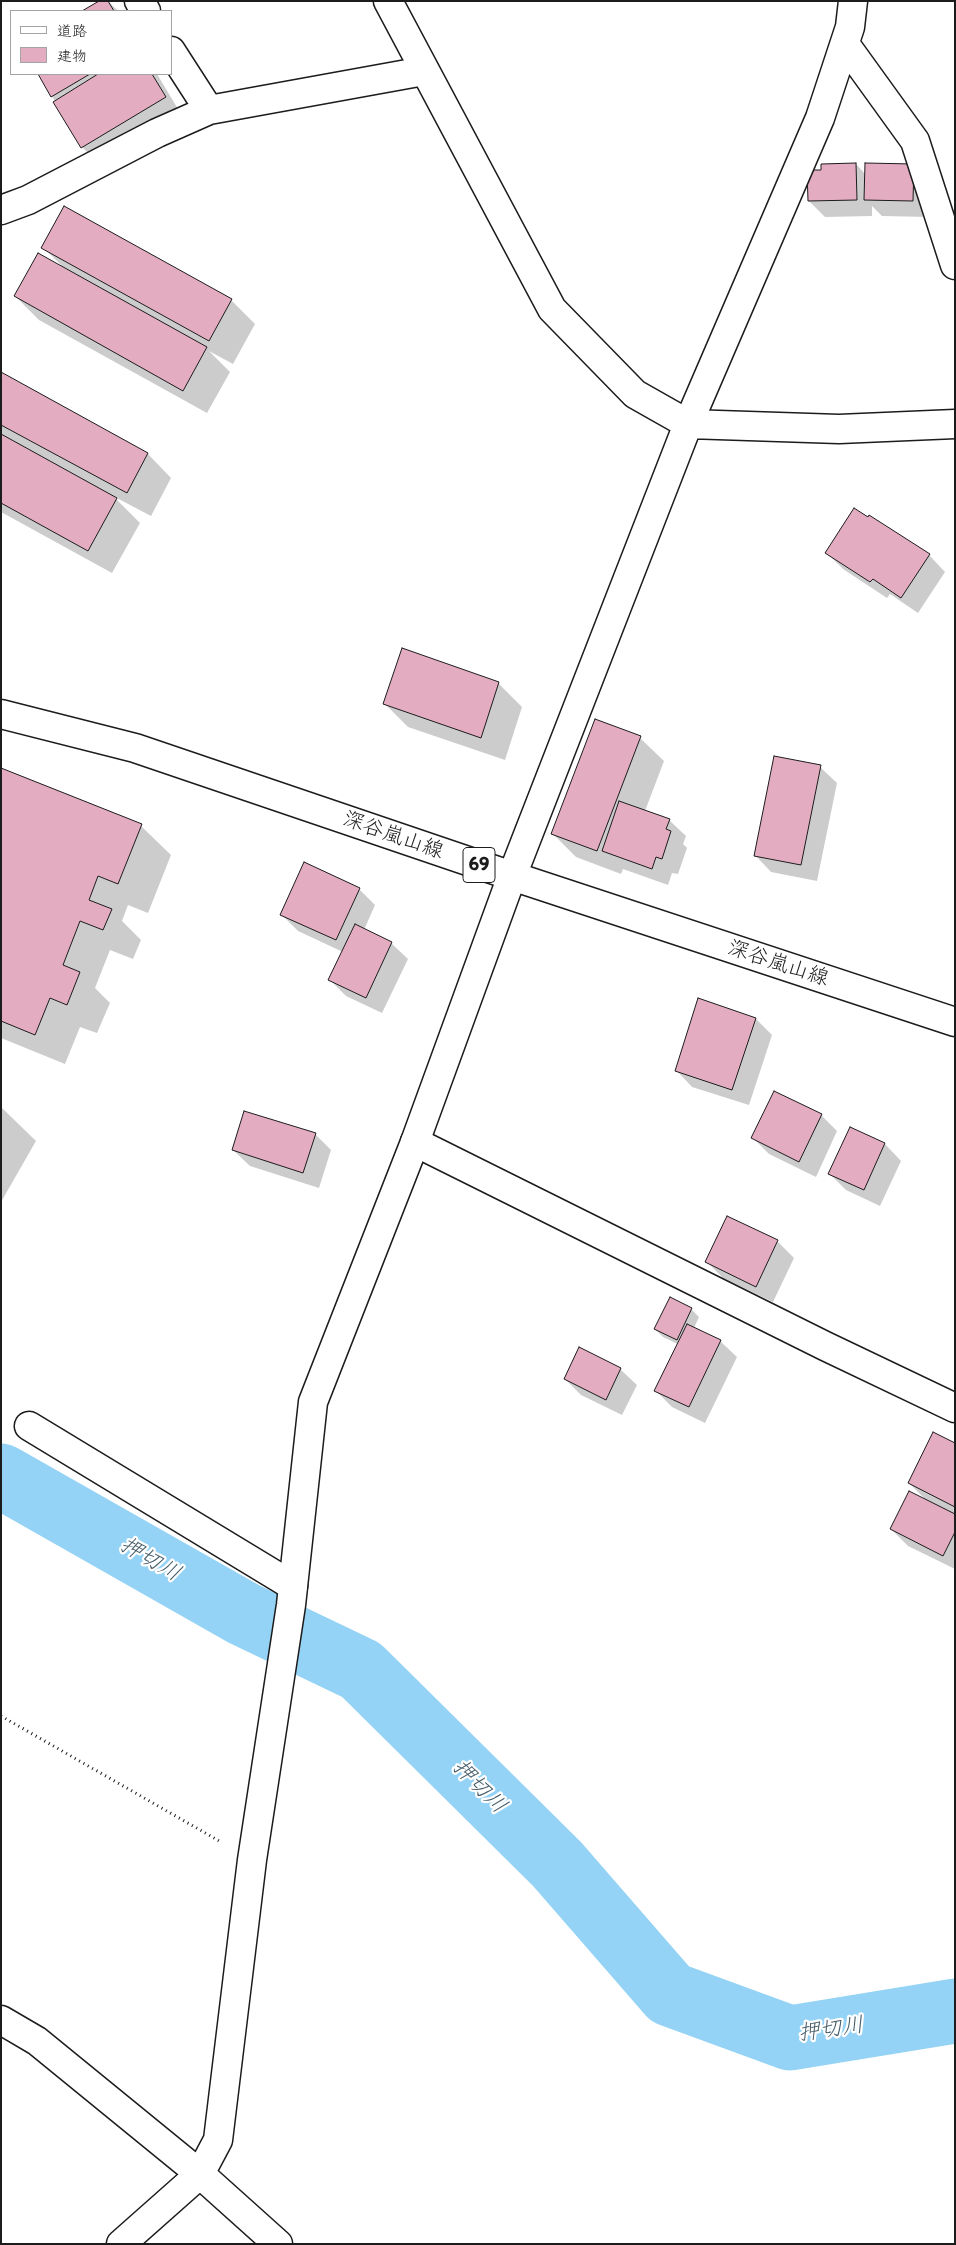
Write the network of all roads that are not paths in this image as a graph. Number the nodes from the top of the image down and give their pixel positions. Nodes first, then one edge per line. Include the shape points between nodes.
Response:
1 (388, 1) edge
2 (853, 1) edge
3 (845, 44) junction
4 (172, 53) edge
5 (424, 71) junction
6 (209, 110) junction
7 (1, 210) edge
8 (955, 265) edge
9 (688, 424) junction
10 (955, 424) edge
11 (1, 714) edge
12 (512, 876) junction
13 (955, 1022) edge
14 (415, 1142) junction
15 (955, 1408) edge
16 (29, 1426) dead end
17 (292, 1596) junction
18 (1, 2020) edge
19 (200, 2174) junction
20 (121, 2244) edge
21 (278, 2244) edge

1 - 5 street
2 - 3 street
3 - 8 street via 915,142
3 - 9 street via 820,118
4 - 6 street
5 - 6 street
5 - 9 street via 552,309 635,394
6 - 7 street via 157,133 28,200
9 - 10 street via 839,429
9 - 12 street
11 - 12 street, 深谷嵐山線 / 69 via 135,748
12 - 13 street, 深谷嵐山線 / 69
12 - 14 street
14 - 15 street
14 - 17 street via 313,1402
16 - 17 street
17 - 19 street via 252,1860 218,2140
18 - 19 street via 37,2040
19 - 20 street
19 - 21 street

